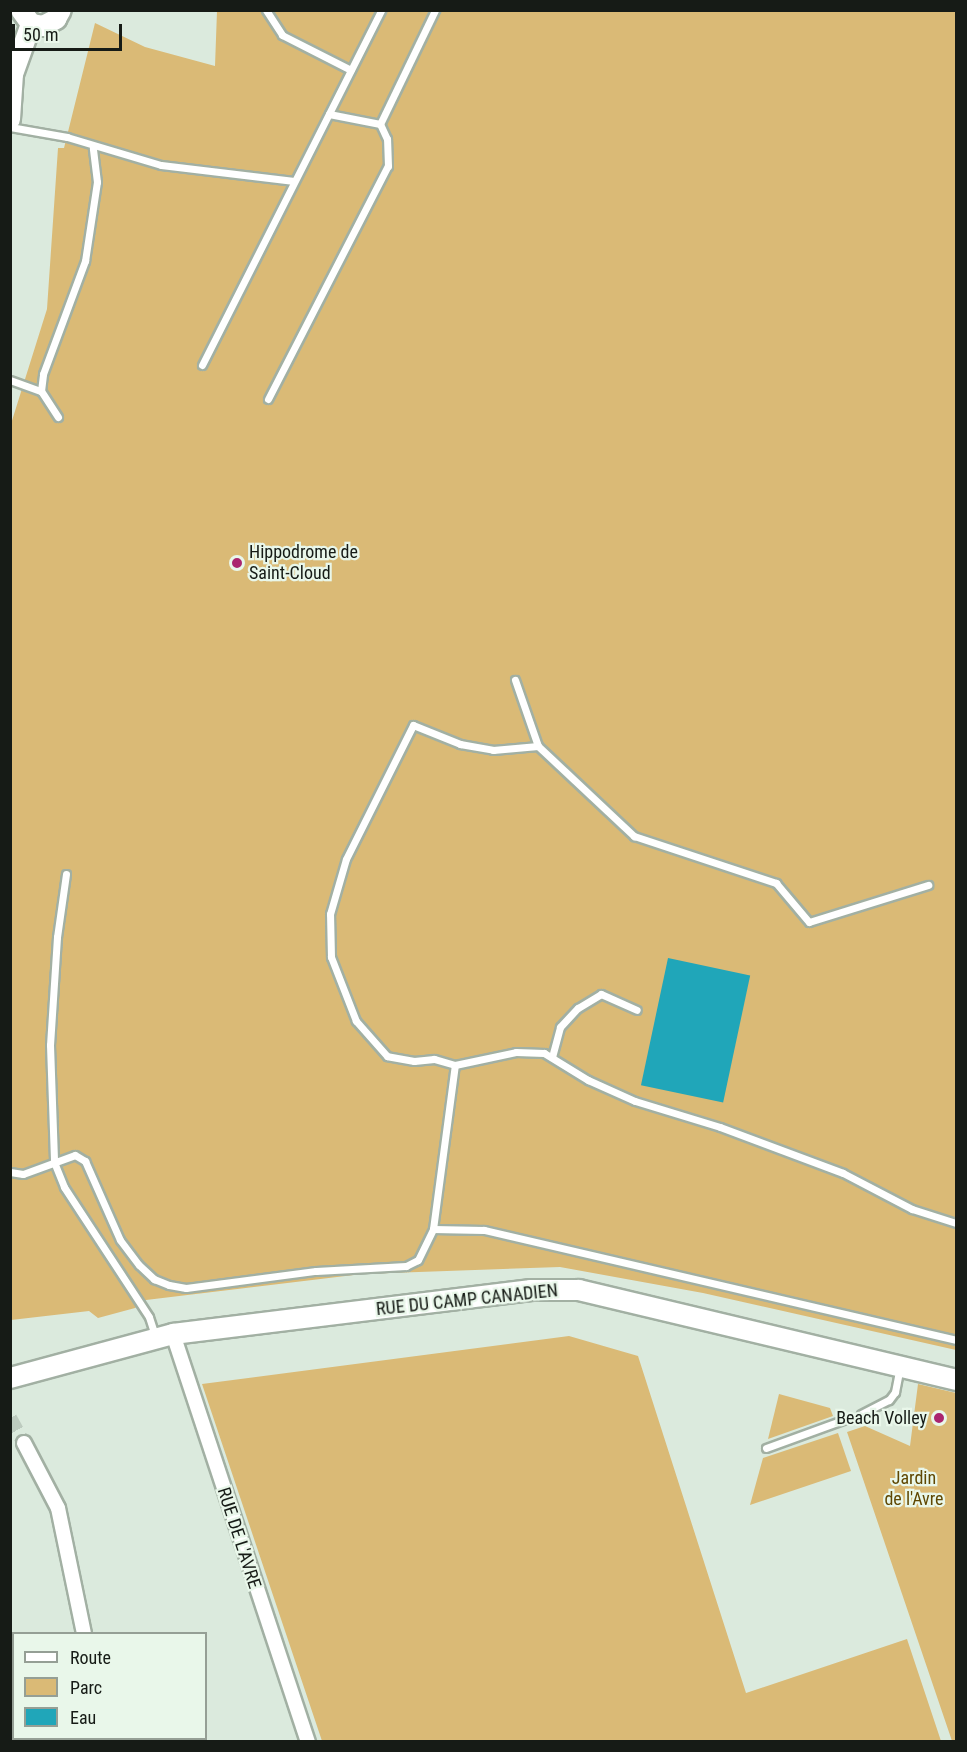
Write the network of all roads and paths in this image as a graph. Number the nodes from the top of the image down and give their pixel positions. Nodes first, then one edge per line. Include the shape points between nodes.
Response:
1 (61, 10) edge
2 (266, 10) edge
3 (381, 10) edge
4 (435, 10) edge
5 (26, 17) edge
6 (351, 70) junction
7 (11, 98) edge
8 (329, 114) junction
9 (10, 119) edge
10 (380, 124) junction
11 (10, 127) edge
12 (93, 148) junction
13 (294, 182) junction
14 (202, 365) dead end
15 (10, 380) edge
16 (41, 391) junction
17 (268, 399) dead end
18 (58, 417) dead end
19 (515, 680) dead end
20 (538, 746) junction
21 (66, 874) dead end
22 (928, 885) dead end
23 (637, 1010) dead end
24 (552, 1057) junction
25 (455, 1065) junction
26 (54, 1162) junction
27 (10, 1172) edge
28 (957, 1223) edge
29 (433, 1229) junction
30 (164, 1336) junction
31 (957, 1340) edge
32 (900, 1367) junction
33 (10, 1378) edge
34 (957, 1380) edge
35 (861, 1414) dead end
36 (843, 1420) dead end
37 (24, 1443) tunnel mouth
38 (766, 1448) dead end
39 (84, 1632) edge
40 (308, 1742) edge

1 - 5 main road via 51,24
2 - 6 lane via 282,35
3 - 6 lane
4 - 10 lane
5 - 7 main road
6 - 8 lane
7 - 9 main road
8 - 10 lane
8 - 13 lane
10 - 17 lane via 387,140 388,166
11 - 12 lane via 67,137
12 - 13 lane via 161,165
12 - 16 lane via 97,182 85,261 43,374
13 - 14 lane
15 - 16 lane
16 - 18 lane
19 - 20 lane
20 - 22 lane via 634,836 776,883 809,922
20 - 25 lane via 493,750 460,744 413,725 346,859 330,914 331,957 356,1021 387,1056 414,1061 434,1059
21 - 26 lane via 57,937 50,1045
23 - 24 lane via 601,994 578,1008 560,1027
24 - 25 lane via 516,1052
24 - 28 lane via 588,1080 635,1101 720,1126 843,1173 912,1209
25 - 29 lane
26 - 27 lane via 23,1174
26 - 29 lane via 75,1155 86,1161 120,1240 139,1265 169,1285 186,1288 316,1271 406,1266 418,1260
26 - 30 lane via 64,1187
29 - 31 lane via 484,1230
30 - 32 main road, RUE DU CAMP CANADIEN via 531,1290 579,1290
30 - 33 main road, RUE DU CAMP CANADIEN
30 - 40 street, RUE DE L'AVRE
32 - 34 main road, RUE DU CAMP CANADIEN
32 - 35 lane via 895,1392 889,1400
36 - 38 lane
37 - 39 street via 58,1508

